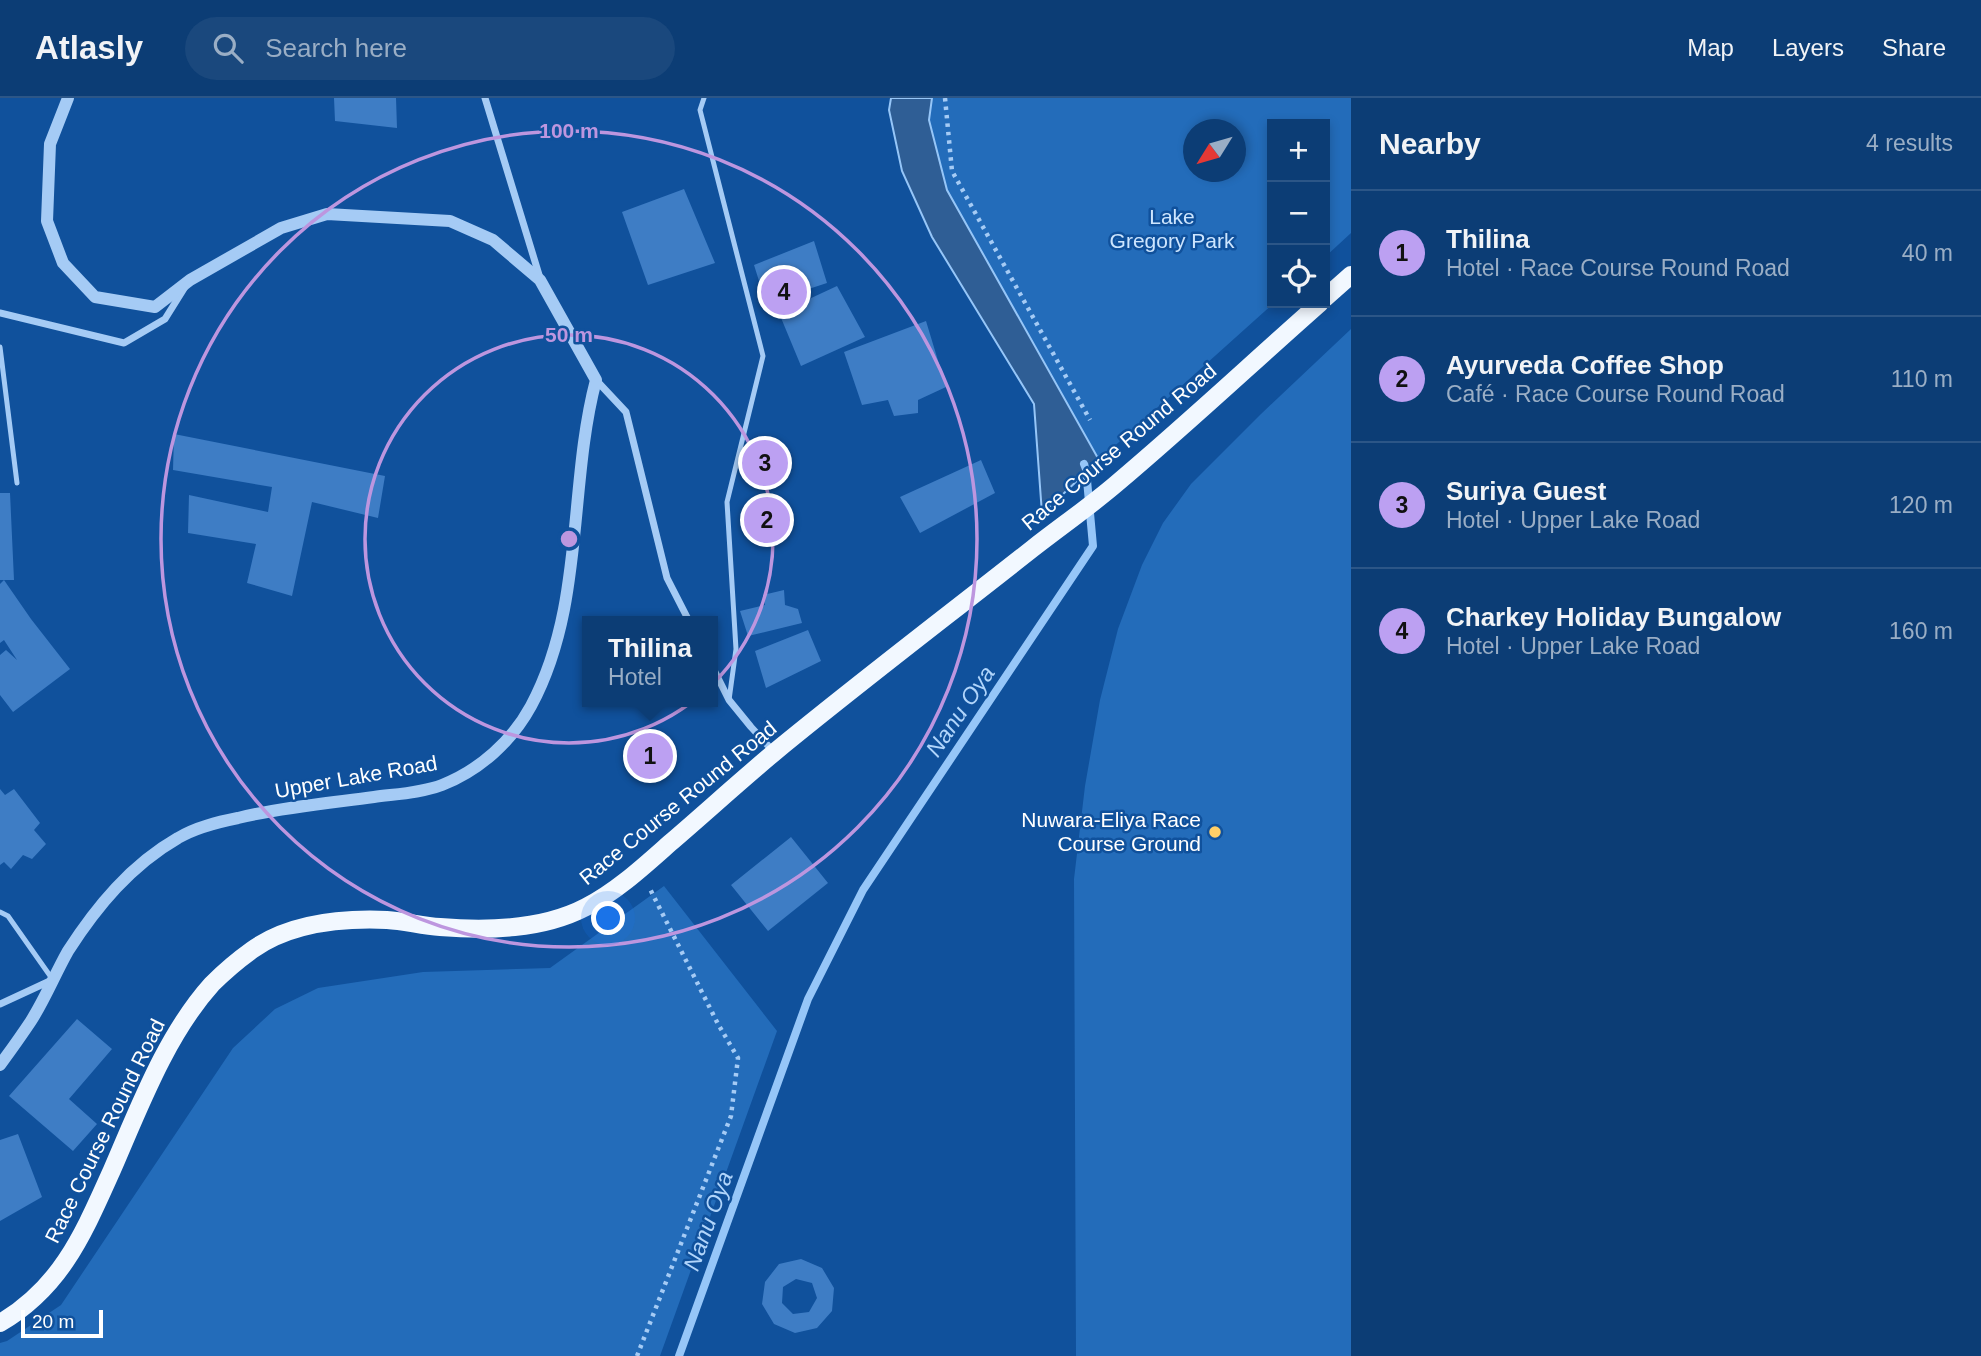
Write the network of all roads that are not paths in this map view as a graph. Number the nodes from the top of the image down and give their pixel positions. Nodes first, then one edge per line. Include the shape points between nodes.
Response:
1 (68, 98) edge
2 (485, 98) edge
3 (704, 98) edge
4 (1351, 275) edge
5 (190, 280) junction
6 (540, 280) junction
7 (1330, 294) edge
8 (1314, 308) edge
9 (0, 313) edge
10 (0, 347) edge
11 (596, 380) junction
12 (17, 483) dead end
13 (686, 616) edge
14 (718, 678) edge
15 (729, 700) junction
16 (774, 752) junction
17 (0, 912) edge
18 (53, 980) junction
19 (0, 1004) edge
20 (0, 1065) edge
21 (0, 1323) edge

1 - 5 street via 50,144 47,221 63,263 95,297 155,307
2 - 6 street
3 - 15 lane via 700,110 762,356 727,502 736,649
4 - 7 main road
5 - 6 street via 281,228 327,214 450,221 493,240
5 - 9 street via 165,319 124,343
6 - 11 street
8 - 16 main road, Race Course Round Road via 1112,487
10 - 12 lane
11 - 13 street via 626,412 667,578
11 - 18 street, Upper Lake Road via 583,439 561,617 543,678 519,728 483,761 439,786 249,815 181,836 130,872 107,897
14 - 15 street
15 - 16 street
16 - 21 main road, Race Course Round Road via 640,869 591,905 568,915 492,929 346,921 291,930 257,947 212,984 177,1034 58,1274
17 - 18 lane via 8,916
18 - 19 street
18 - 20 street, Upper Lake Road

